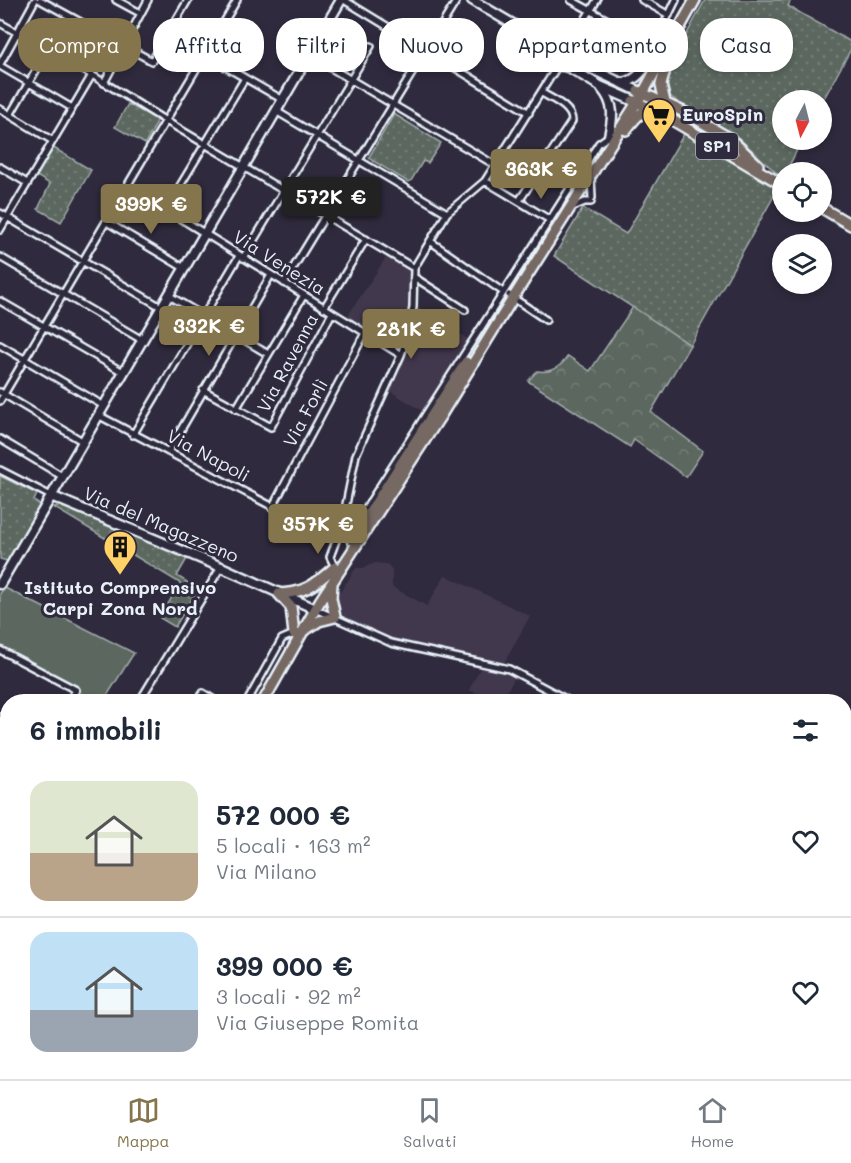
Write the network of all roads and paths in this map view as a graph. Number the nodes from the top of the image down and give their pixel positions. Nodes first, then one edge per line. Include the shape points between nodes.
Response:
1 (35, 0) edge
2 (40, 0) edge
3 (116, 0) edge
4 (148, 0) edge
5 (188, 0) edge
6 (237, 0) edge
7 (342, 0) edge
8 (457, 0) edge
9 (472, 0) edge
10 (571, 0) edge
11 (597, 0) edge
12 (642, 0) edge
13 (676, 0) edge
14 (688, 0) edge
15 (695, 0) edge
16 (591, 12) junction
17 (140, 13) junction
18 (669, 15) junction
19 (25, 18) edge
20 (72, 18) edge
21 (137, 18) edge
22 (226, 18) edge
23 (331, 18) edge
24 (446, 18) edge
25 (502, 18) edge
26 (587, 18) edge
27 (602, 18) edge
28 (668, 18) edge
29 (677, 18) edge
30 (686, 18) edge
31 (379, 22) edge
32 (0, 23) edge
33 (18, 32) joint
34 (371, 46) dead end
35 (141, 55) edge
36 (0, 65) edge
37 (35, 72) edge
38 (87, 72) edge
39 (110, 72) edge
40 (195, 72) edge
41 (235, 72) edge
42 (299, 72) edge
43 (338, 72) edge
44 (414, 72) edge
45 (464, 72) edge
46 (554, 72) edge
47 (577, 72) edge
48 (593, 72) edge
49 (640, 72) edge
50 (649, 72) edge
51 (654, 72) edge
52 (664, 72) edge
53 (92, 75) junction
54 (245, 78) junction
55 (352, 80) junction
56 (614, 81) junction
57 (29, 82) junction
58 (104, 83) junction
59 (600, 86) junction
60 (641, 92) junction
61 (542, 93) junction
62 (282, 100) junction
63 (635, 101) junction
64 (665, 102) junction
65 (393, 106) junction
66 (72, 108) junction
67 (0, 109) edge
68 (276, 111) junction
69 (657, 111) junction
70 (530, 112) junction
71 (10, 115) junction
72 (690, 115) junction
73 (166, 122) junction
74 (684, 126) junction
75 (318, 135) junction
76 (609, 136) junction
77 (729, 138) junction
78 (53, 141) junction
79 (206, 144) junction
80 (723, 150) junction
81 (602, 159) junction
82 (359, 160) junction
83 (495, 165) junction
84 (243, 166) junction
85 (0, 167) edge
86 (591, 176) junction
87 (772, 176) edge
88 (772, 178) edge
89 (485, 181) junction
90 (27, 183) junction
91 (128, 186) junction
92 (284, 190) junction
93 (519, 201) junction
94 (570, 208) junction
95 (166, 209) junction
96 (0, 213) edge
97 (447, 213) junction
98 (832, 214) edge
99 (326, 215) junction
100 (7, 217) junction
101 (550, 220) junction
102 (107, 222) junction
103 (851, 225) edge
104 (0, 230) edge
105 (204, 233) junction
106 (366, 239) junction
107 (430, 241) junction
108 (0, 257) edge
109 (241, 257) junction
110 (83, 261) junction
111 (184, 268) junction
112 (414, 268) junction
113 (271, 275) junction
114 (414, 277) junction
115 (284, 283) junction
116 (64, 294) junction
117 (168, 295) junction
118 (508, 295) junction
119 (304, 296) junction
120 (0, 301) edge
121 (161, 308) junction
122 (324, 308) junction
123 (465, 310) dead end
124 (332, 313) junction
125 (203, 315) junction
126 (546, 321) dead end
127 (45, 327) junction
128 (365, 333) junction
129 (236, 335) junction
130 (142, 340) junction
131 (0, 345) edge
132 (268, 354) junction
133 (401, 355) junction
134 (26, 360) junction
135 (123, 372) junction
136 (203, 390) junction
137 (2, 393) edge
138 (0, 401) edge
139 (104, 406) junction
140 (237, 409) junction
141 (98, 415) junction
142 (133, 435) junction
143 (0, 439) edge
144 (82, 441) junction
145 (168, 452) junction
146 (0, 470) edge
147 (62, 476) junction
148 (51, 496) junction
149 (272, 508) junction
150 (342, 524) junction
151 (336, 540) junction
152 (221, 567) junction
153 (335, 567) junction
154 (4, 568) edge
155 (333, 580) junction
156 (0, 584) edge
157 (279, 594) junction
158 (314, 608) junction
159 (335, 617) junction
160 (298, 633) junction
161 (0, 650) edge
162 (74, 694) edge
163 (144, 694) edge
164 (251, 694) edge
165 (266, 694) edge
166 (556, 694) edge

1 - 19 street
2 - 20 street
3 - 17 street
4 - 17 street
5 - 35 street via 152,60
6 - 22 street
7 - 23 street
7 - 31 street
8 - 24 street
9 - 25 street, SP1
10 - 16 street
11 - 16 street
12 - 18 street
13 - 18 street
14 - 29 main road
15 - 30 main road
16 - 26 street
16 - 27 street
17 - 21 street
18 - 28 street
32 - 33 street
33 - 36 street
34 - 55 street
36 - 57 street
37 - 57 street
38 - 53 street
39 - 58 street
40 - 73 street
41 - 54 street
42 - 62 street
43 - 55 street
44 - 65 street
45 - 70 street
46 - 61 street
47 - 59 street, SP1
48 - 56 street, SP1
49 - 56 street via 625,83
50 - 60 main road
51 - 60 main road
52 - 64 main road via 661,85
53 - 58 street
53 - 66 street
54 - 62 street
54 - 79 street
55 - 65 street
55 - 75 street
56 - 60 street, SP1
57 - 66 street
57 - 71 street
58 - 73 street
59 - 63 street, SP1
59 - 76 street via 613,109
60 - 63 main road
60 - 64 main road, SP1
61 - 70 street
61 - 93 street via 568,110 572,121
62 - 68 street
63 - 69 main road, SP1
63 - 76 main road
63 - 81 main road
64 - 72 main road, SP1
65 - 82 street
65 - 83 street
66 - 78 street
67 - 71 street
68 - 75 street
68 - 84 street
69 - 74 main road, SP1
69 - 81 main road via 640,113
70 - 83 street
71 - 78 street
72 - 74 main road
72 - 77 main road, SP1
73 - 79 street
73 - 91 street
74 - 80 main road, SP1
75 - 82 street
75 - 92 street
76 - 101 street via 599,143
76 - 118 main road
77 - 80 main road
77 - 87 main road, SP1
78 - 90 street
79 - 84 street
79 - 95 street
80 - 88 main road, SP1
81 - 86 main road
82 - 97 street
82 - 99 street
83 - 89 street
84 - 92 street
84 - 105 street
85 - 90 street
86 - 94 main road
86 - 94 street via 589,201
89 - 93 street
89 - 97 street
90 - 100 street
91 - 95 street, Via Venezia
91 - 102 street
92 - 99 street
92 - 109 street
93 - 101 street
94 - 118 main road
95 - 105 street, Via Venezia
96 - 100 street
97 - 107 street
98 - 103 main road
99 - 106 street
99 - 115 street
100 - 104 street
100 - 110 street
101 - 118 street
102 - 110 street
102 - 111 street
105 - 109 street, Via Venezia
105 - 111 street
106 - 112 street
106 - 122 street
107 - 112 street
107 - 118 street
108 - 116 street
109 - 113 street, Via Venezia
109 - 125 street
110 - 116 street
110 - 121 street
111 - 117 street
112 - 114 street
113 - 115 street, Via Venezia
113 - 129 street
114 - 123 street
114 - 133 street via 409,331
115 - 119 street, Via Venezia
116 - 127 street
116 - 130 street
117 - 121 street
117 - 125 street
118 - 126 street
118 - 150 street via 357,522 350,526
118 - 153 main road
118 - 155 main road via 441,415
119 - 122 street, Via Venezia
119 - 132 street
120 - 127 street
121 - 130 street
122 - 124 street, Via Venezia
124 - 128 street, Via Venezia
124 - 140 street, Via Ravenna via 271,427
125 - 129 street
125 - 142 street
127 - 134 street
127 - 135 street
128 - 133 street, Via Venezia
128 - 149 street, Via Forlì
129 - 132 street
129 - 136 street
130 - 135 street
131 - 134 street
132 - 140 street
133 - 150 street via 356,455
134 - 137 street
134 - 139 street
135 - 139 street
136 - 140 street
136 - 145 street
137 - 138 street
137 - 144 street
139 - 141 street
141 - 142 street, Via Napoli
141 - 144 street
142 - 145 street, Via Napoli
143 - 147 street
144 - 147 street
145 - 149 street, Via Napoli
146 - 148 street, Via del Magazzeno
147 - 148 street
148 - 152 street, Via del Magazzeno
148 - 154 street
149 - 151 street, Via Napoli
150 - 151 street
151 - 153 street via 330,556
152 - 157 street, Via del Magazzeno
152 - 163 street
153 - 157 main road via 301,592
153 - 158 main road
154 - 156 street
155 - 158 main road
155 - 159 main road
157 - 158 street, Via del Magazzeno
157 - 160 main road via 291,606
158 - 159 street
158 - 160 main road
159 - 160 main road
159 - 166 street via 391,643 509,669
160 - 164 street via 282,639
160 - 165 main road
161 - 162 street via 76,690

